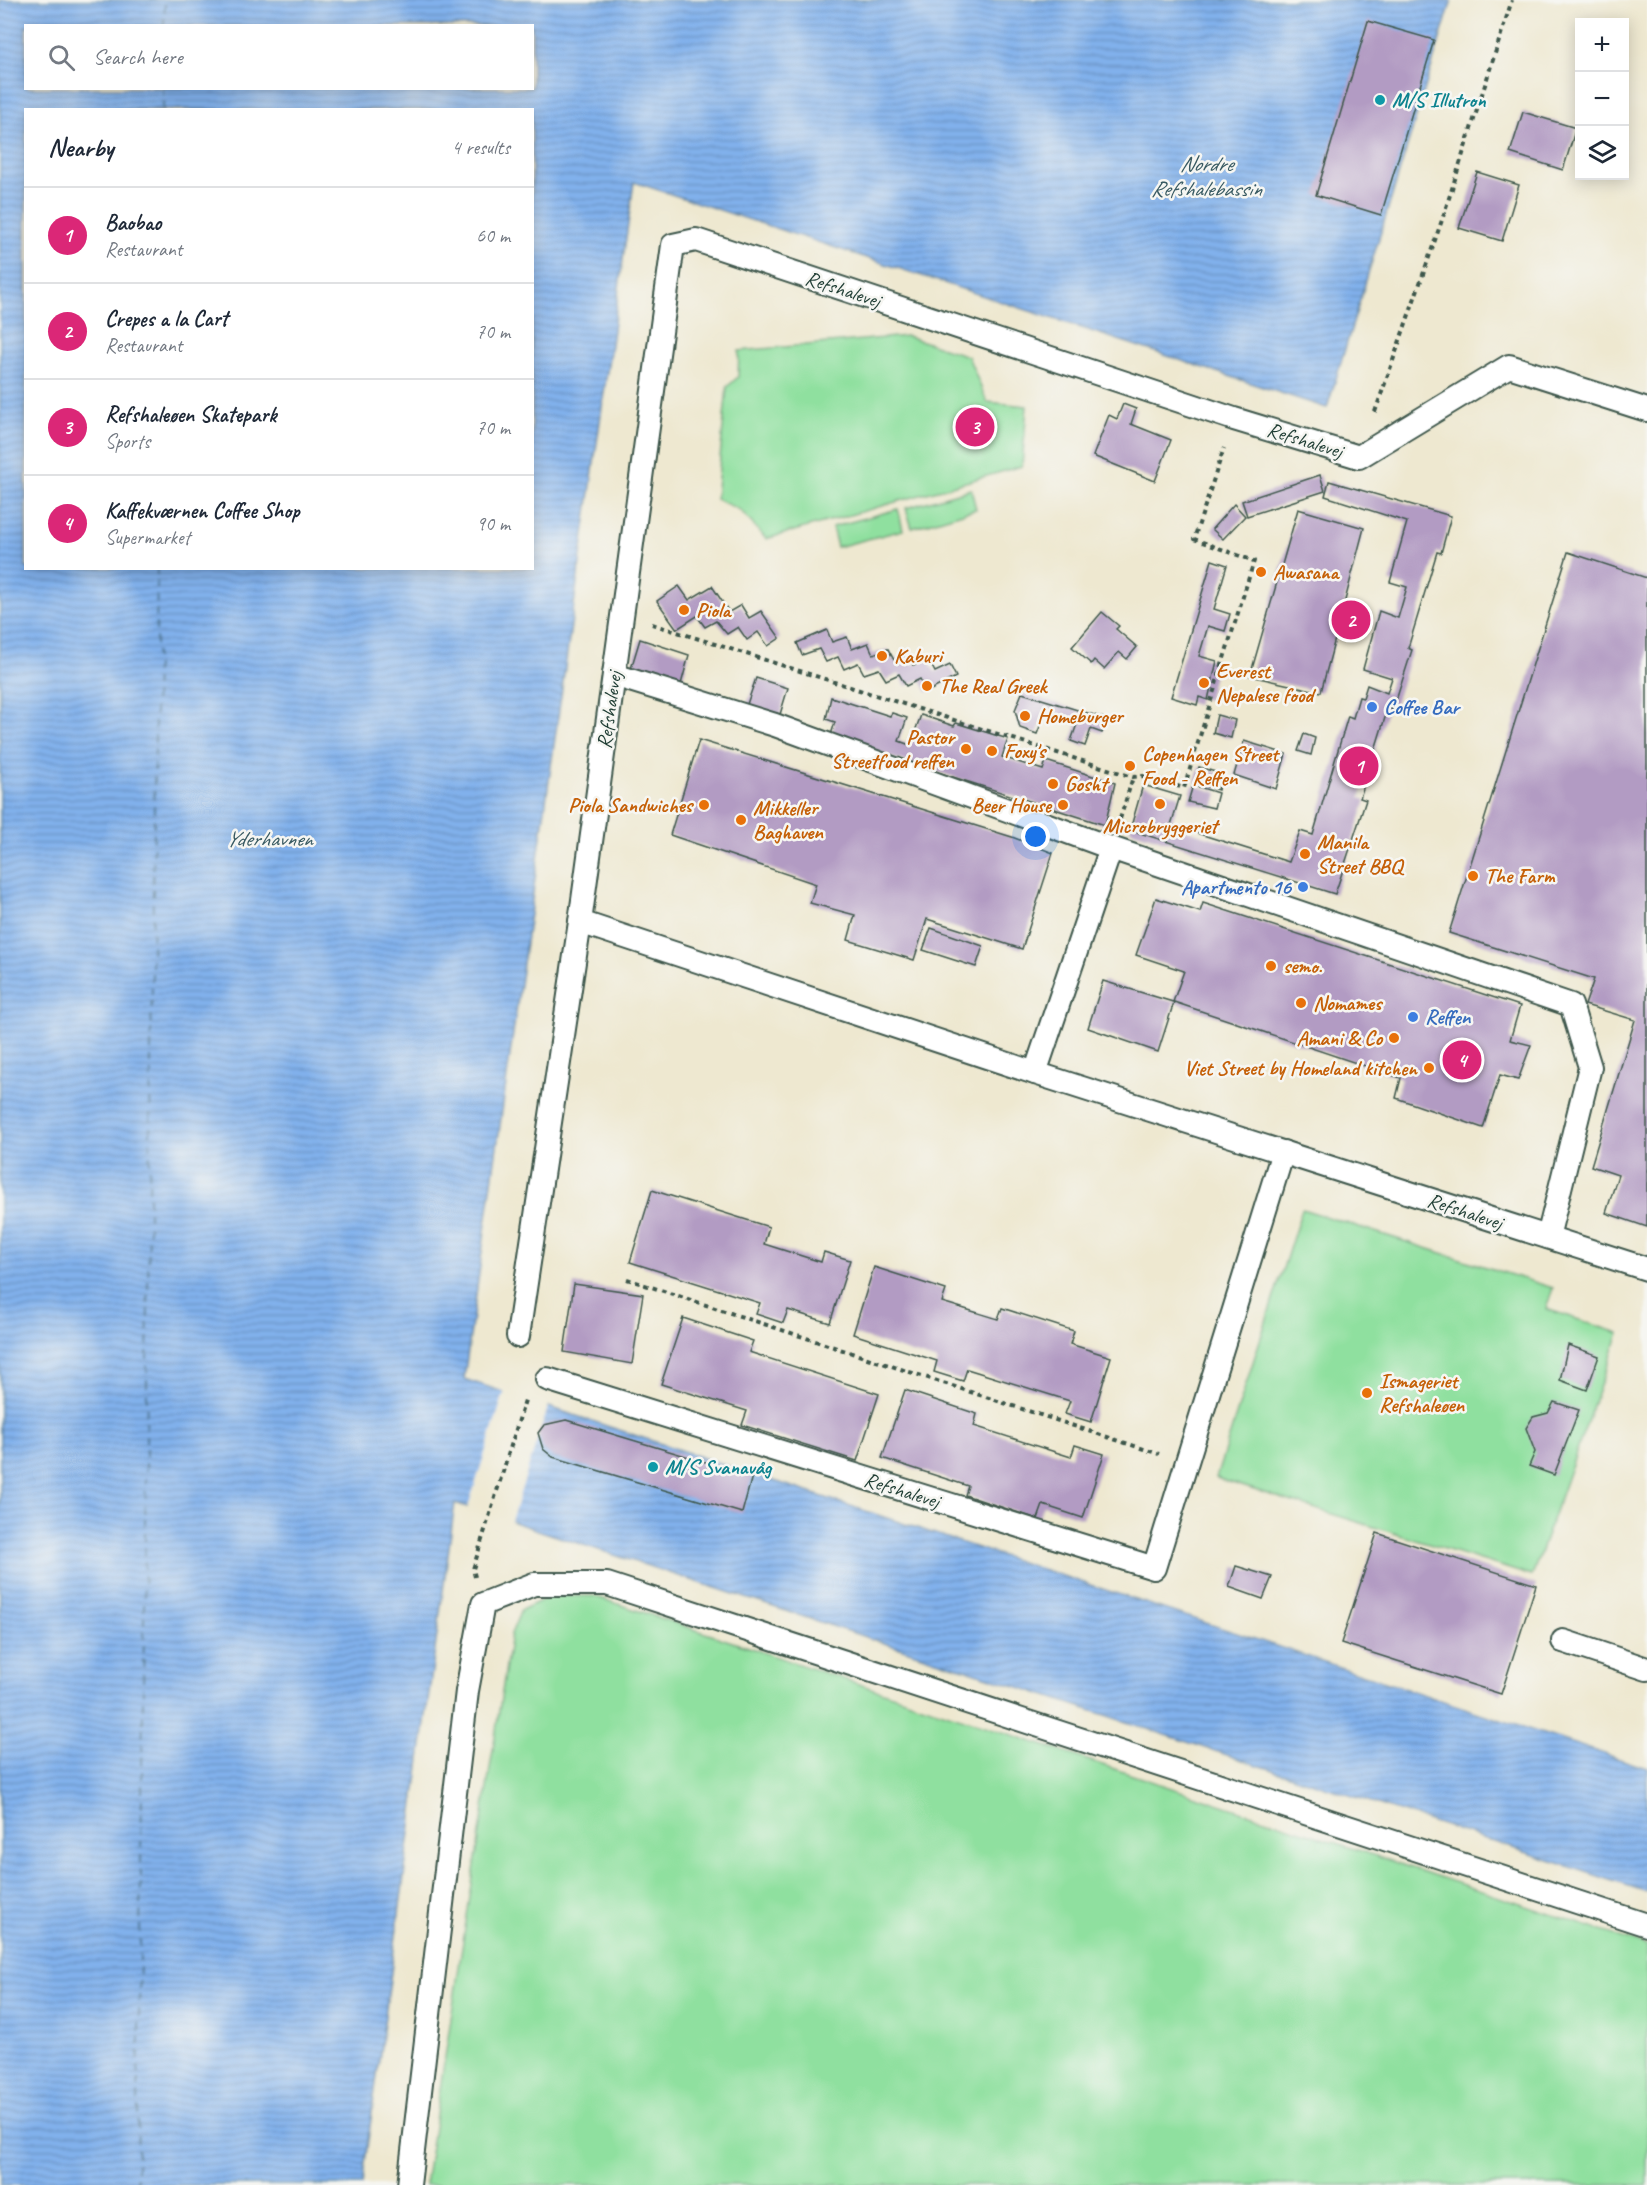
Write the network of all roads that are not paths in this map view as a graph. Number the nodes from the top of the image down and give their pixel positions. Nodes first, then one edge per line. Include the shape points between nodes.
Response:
1 (1647, 410) edge
2 (614, 675) junction
3 (1111, 848) junction
4 (580, 922) junction
5 (1035, 1073) junction
6 (1283, 1152) junction
7 (1548, 1237) junction
8 (1647, 1269) edge
9 (518, 1336) dead end
10 (538, 1384) road end
11 (1563, 1641) dead end
12 (1647, 1669) edge
13 (1647, 1925) edge
14 (409, 2185) edge

1 - 2 lane, Refshalevej via 1509,366 1359,457 696,240 673,245
2 - 3 lane via 775,725
2 - 4 lane, Refshalevej
3 - 5 lane
3 - 7 lane via 1571,1005 1590,1067
4 - 5 lane, Refshalevej
4 - 9 lane, Refshalevej
5 - 6 lane, Refshalevej
6 - 7 lane, Refshalevej
6 - 10 lane, Refshalevej via 1154,1568
7 - 8 lane, Refshalevej
11 - 12 lane
13 - 14 lane via 608,1584 534,1584 483,1604 466,1702

